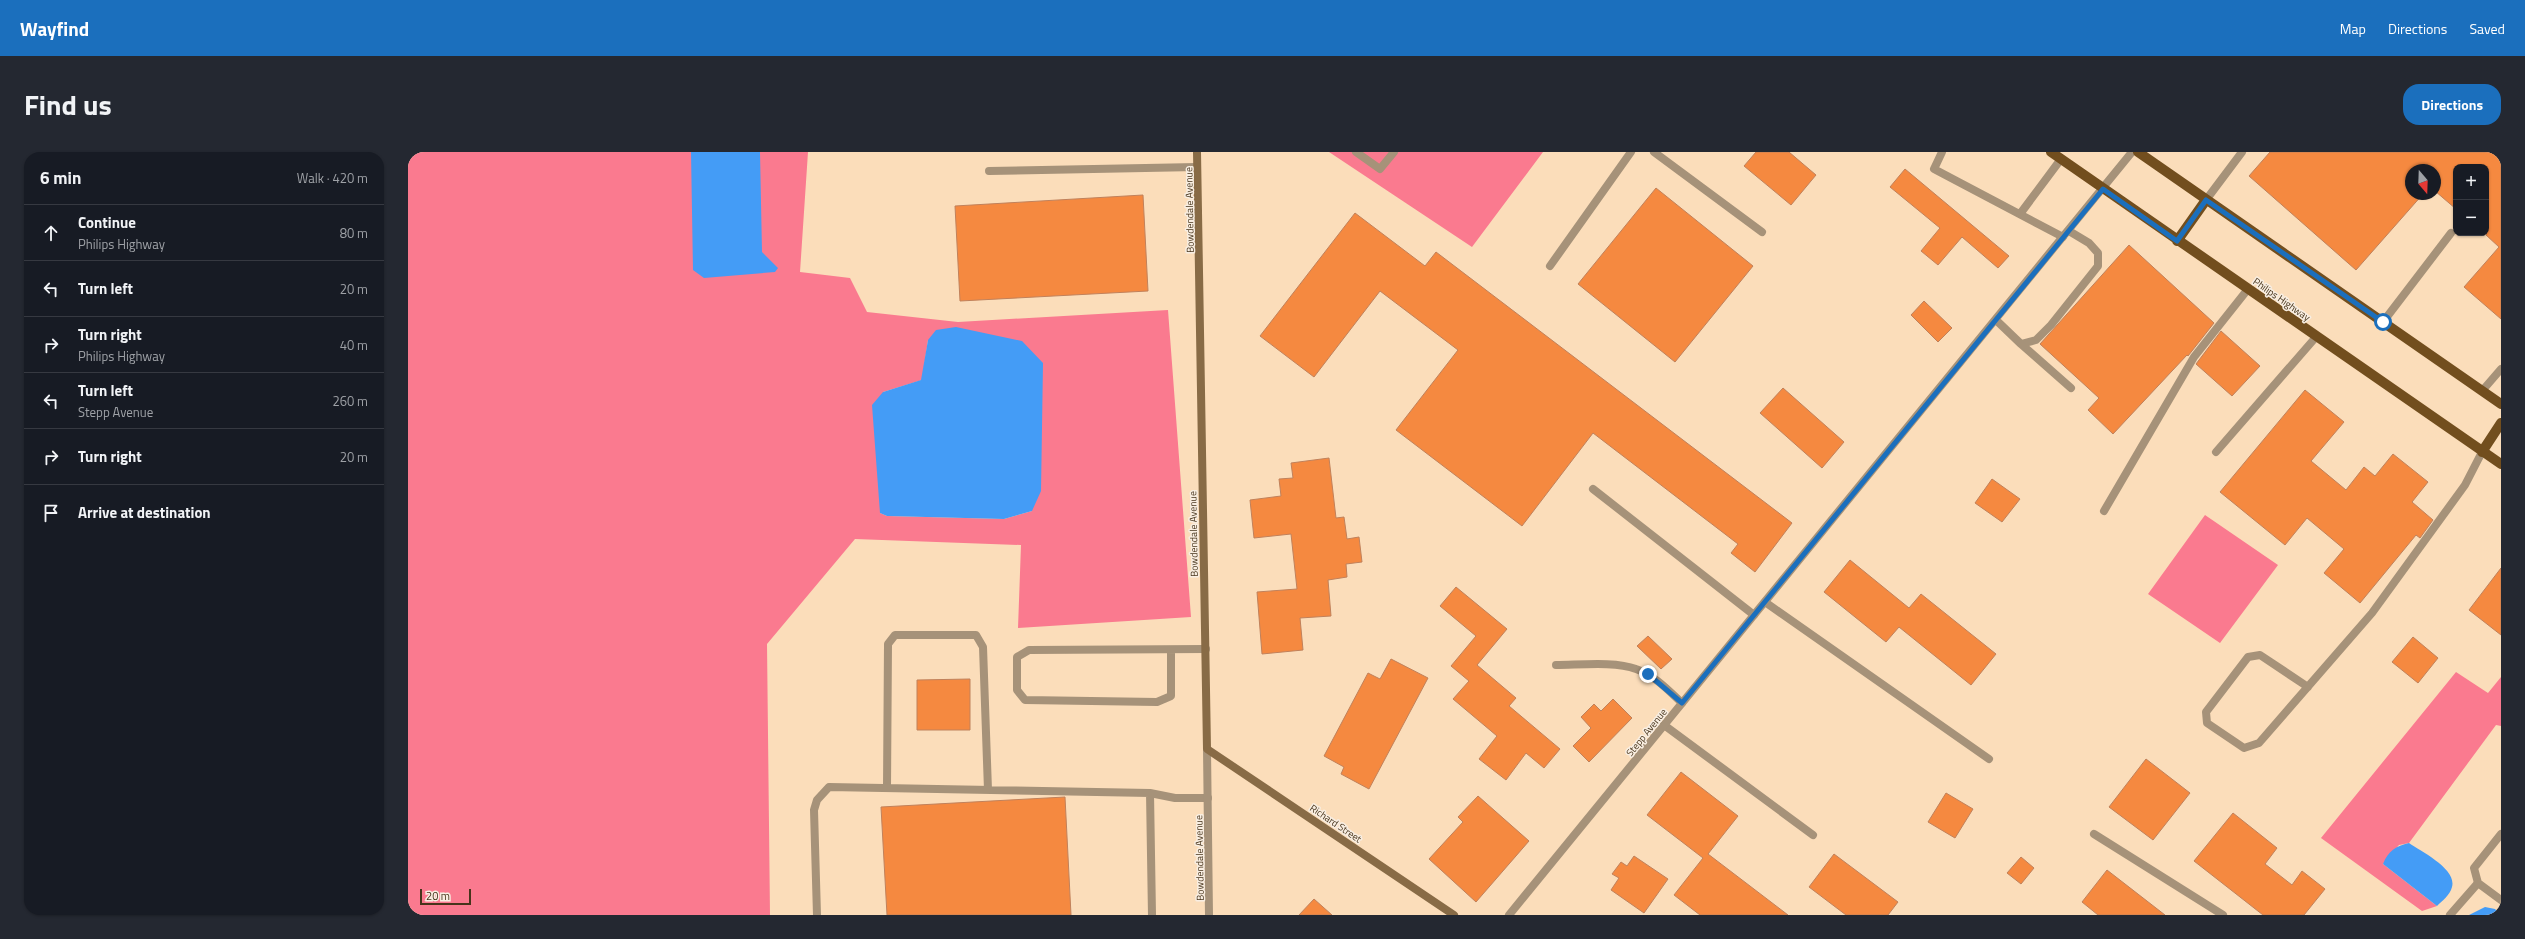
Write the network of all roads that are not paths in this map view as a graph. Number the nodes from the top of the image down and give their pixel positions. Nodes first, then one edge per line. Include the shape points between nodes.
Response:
1 (1197, 152) edge
2 (1356, 152) edge
3 (1394, 152) edge
4 (1630, 152) edge
5 (1654, 152) edge
6 (1942, 152) edge
7 (2050, 152) edge
8 (2132, 152) edge
9 (2138, 152) edge
10 (2242, 152) edge
11 (2061, 159) junction
12 (1197, 167) junction
13 (989, 171) dead end
14 (2103, 189) junction
15 (2206, 200) junction
16 (2020, 214) junction
17 (1762, 232) dead end
18 (2451, 233) dead end
19 (2066, 234) junction
20 (2177, 241) junction
21 (1550, 266) dead end
22 (2248, 289) junction
23 (1996, 320) junction
24 (2383, 322) junction
25 (2316, 337) junction
26 (2021, 344) junction
27 (2501, 369) edge
28 (2071, 388) dead end
29 (2482, 390) junction
30 (2501, 404) edge
31 (2501, 423) edge
32 (2216, 452) dead end
33 (2482, 452) junction
34 (2501, 464) edge
35 (1593, 489) dead end
36 (2104, 511) dead end
37 (1765, 602) junction
38 (1754, 615) junction
39 (1206, 649) junction
40 (1171, 650) junction
41 (1556, 665) dead end
42 (2308, 687) junction
43 (1682, 703) junction
44 (1664, 725) junction
45 (1206, 749) junction
46 (1989, 759) dead end
47 (887, 788) junction
48 (988, 790) junction
49 (1150, 793) junction
50 (1208, 798) junction
51 (2094, 834) dead end
52 (2501, 834) edge
53 (1813, 835) dead end
54 (2478, 883) junction
55 (2501, 900) edge
56 (817, 915) edge
57 (1152, 915) edge
58 (1209, 915) edge
59 (1454, 915) edge
60 (1509, 915) edge
61 (2223, 915) edge
62 (2450, 915) edge

1 - 12 street, Bowdendale Avenue
2 - 3 street via 1380,170
4 - 21 street
5 - 17 street
6 - 16 street via 1934,169
7 - 11 main road, Philips Highway
8 - 14 street, Stepp Avenue
9 - 15 main road
10 - 15 street
11 - 14 main road, Philips Highway
11 - 16 street
12 - 13 street
12 - 39 street, Bowdendale Avenue
14 - 19 street, Stepp Avenue
14 - 20 main road, Philips Highway
15 - 20 main road
15 - 24 main road
16 - 19 street
18 - 24 street
19 - 23 street, Stepp Avenue
19 - 26 street via 2089,243 2098,253 2098,266 2036,340
20 - 22 main road, Philips Highway
22 - 25 main road, Philips Highway
22 - 36 street via 2194,357
23 - 26 street
23 - 37 street, Stepp Avenue
24 - 29 main road
25 - 32 street
25 - 33 main road, Philips Highway
26 - 28 street
27 - 29 street
29 - 30 main road
31 - 33 main road
33 - 34 main road, Philips Highway
33 - 42 street via 2465,485 2372,613
35 - 38 street
37 - 38 street, Stepp Avenue
37 - 46 street
38 - 43 street, Stepp Avenue
39 - 40 street
39 - 45 street, Bowdendale Avenue
40 - 40 street via 1029,650 1017,657 1017,690 1025,700 1165,700 1171,696
41 - 43 street via 1617,665 1635,668 1657,681
42 - 42 street via 2258,743 2244,748 2207,723 2206,712 2248,657 2260,655
43 - 44 street, Stepp Avenue
44 - 53 street
44 - 60 street, Stepp Avenue
45 - 50 street, Bowdendale Avenue
45 - 59 street, Richard Street
47 - 48 street
47 - 48 street via 888,644 895,635 976,635 983,647
47 - 56 street via 829,787 818,800 814,810
48 - 49 street
49 - 50 street via 1175,798
49 - 57 street
50 - 58 street, Bowdendale Avenue
51 - 61 street
52 - 54 street via 2474,868
54 - 55 street
54 - 62 street

